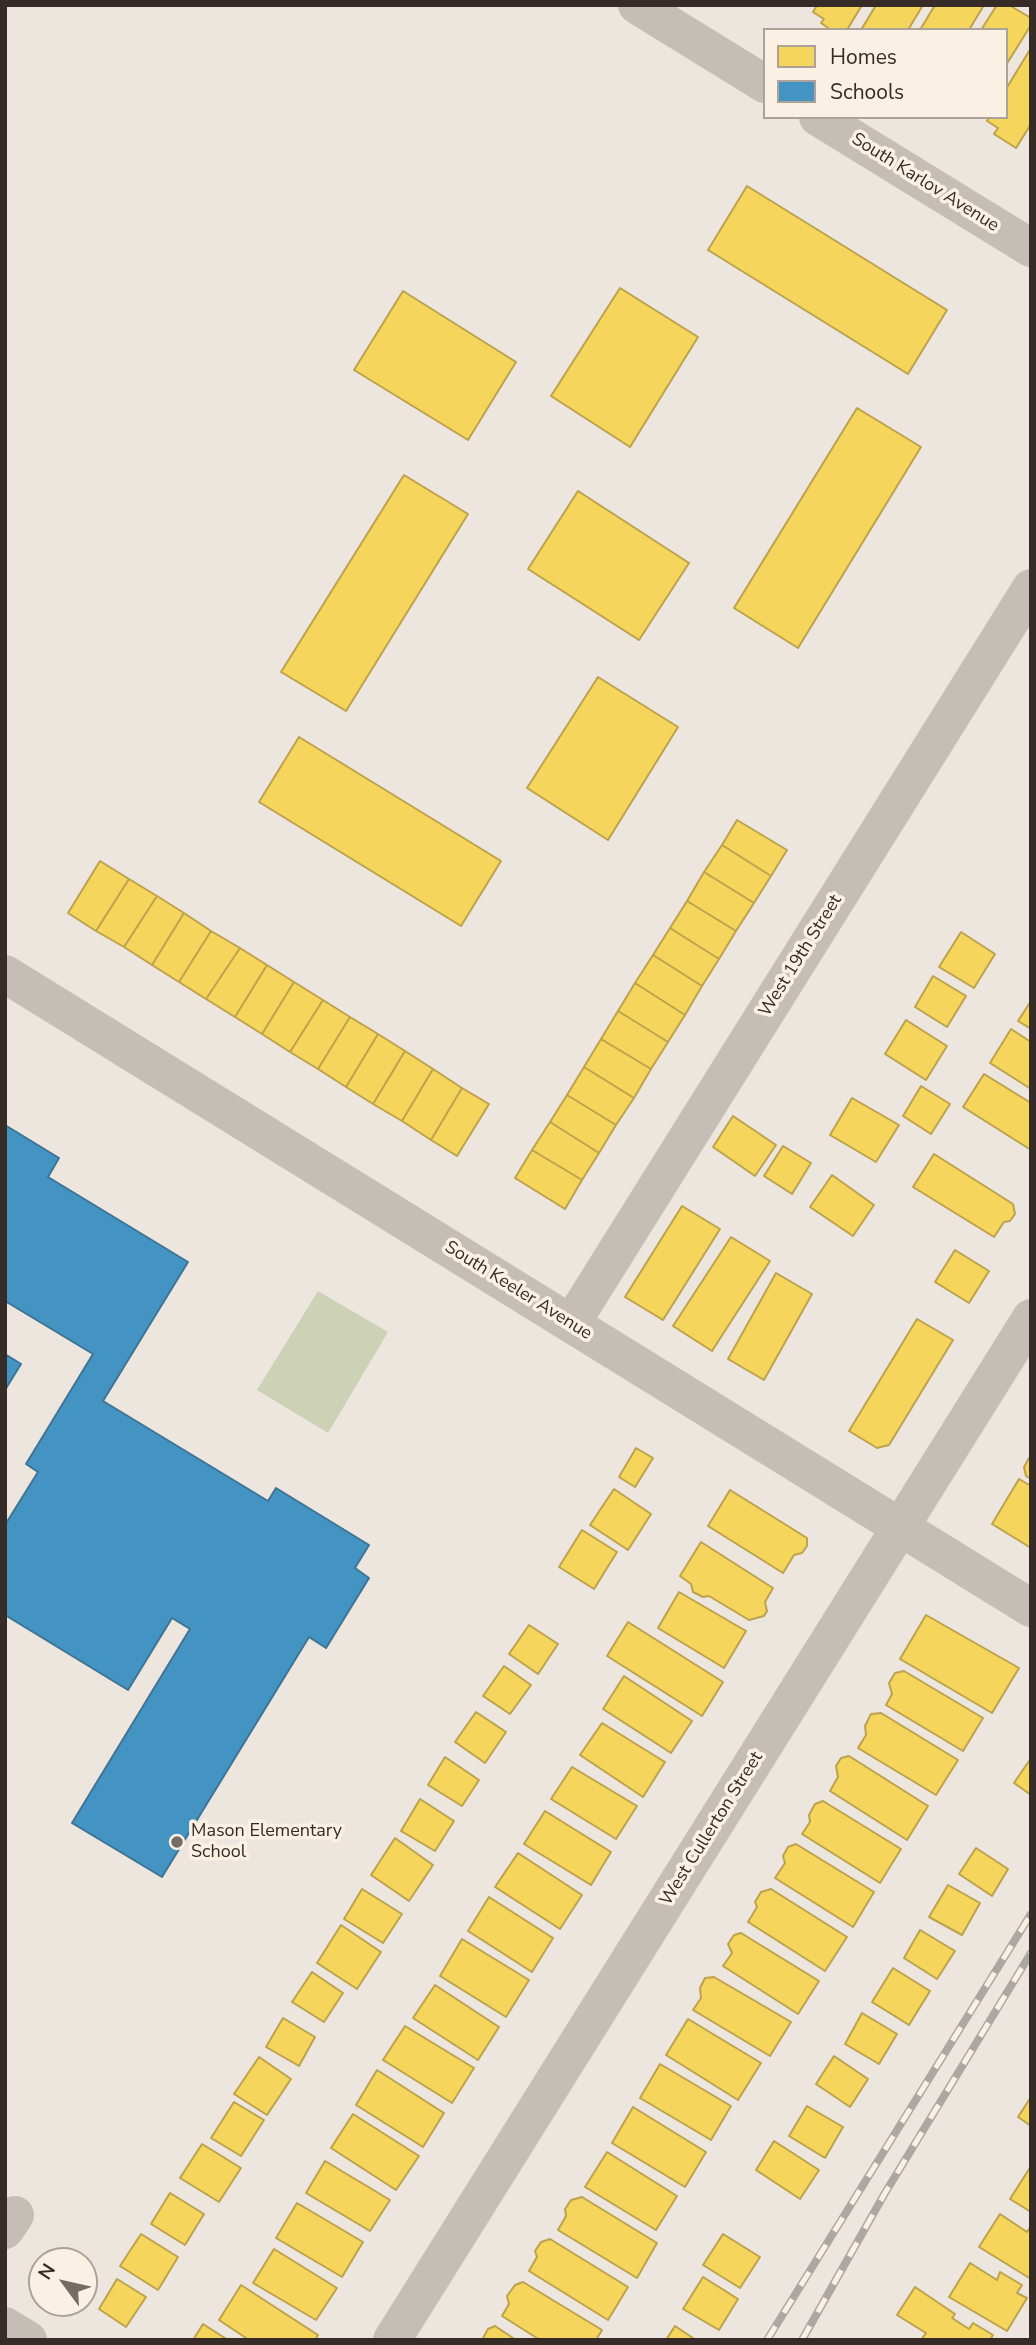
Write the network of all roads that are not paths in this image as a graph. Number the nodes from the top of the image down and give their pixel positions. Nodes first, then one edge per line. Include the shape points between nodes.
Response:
1 (636, 5) edge
2 (763, 83) edge
3 (821, 119) edge
4 (1031, 248) edge
5 (1031, 588) edge
6 (5, 974) edge
7 (1031, 1318) edge
8 (571, 1324) junction
9 (900, 1527) junction
10 (1031, 1608) edge
11 (5, 2326) edge
12 (28, 2340) edge
13 (392, 2340) edge

1 - 2 street
3 - 4 street, South Karlov Avenue
5 - 8 street, West 19th Street
6 - 8 street, South Keeler Avenue
7 - 9 street, West Cullerton Street
8 - 9 street, South Keeler Avenue
9 - 10 street, South Keeler Avenue
9 - 13 street, West Cullerton Street
11 - 12 street

